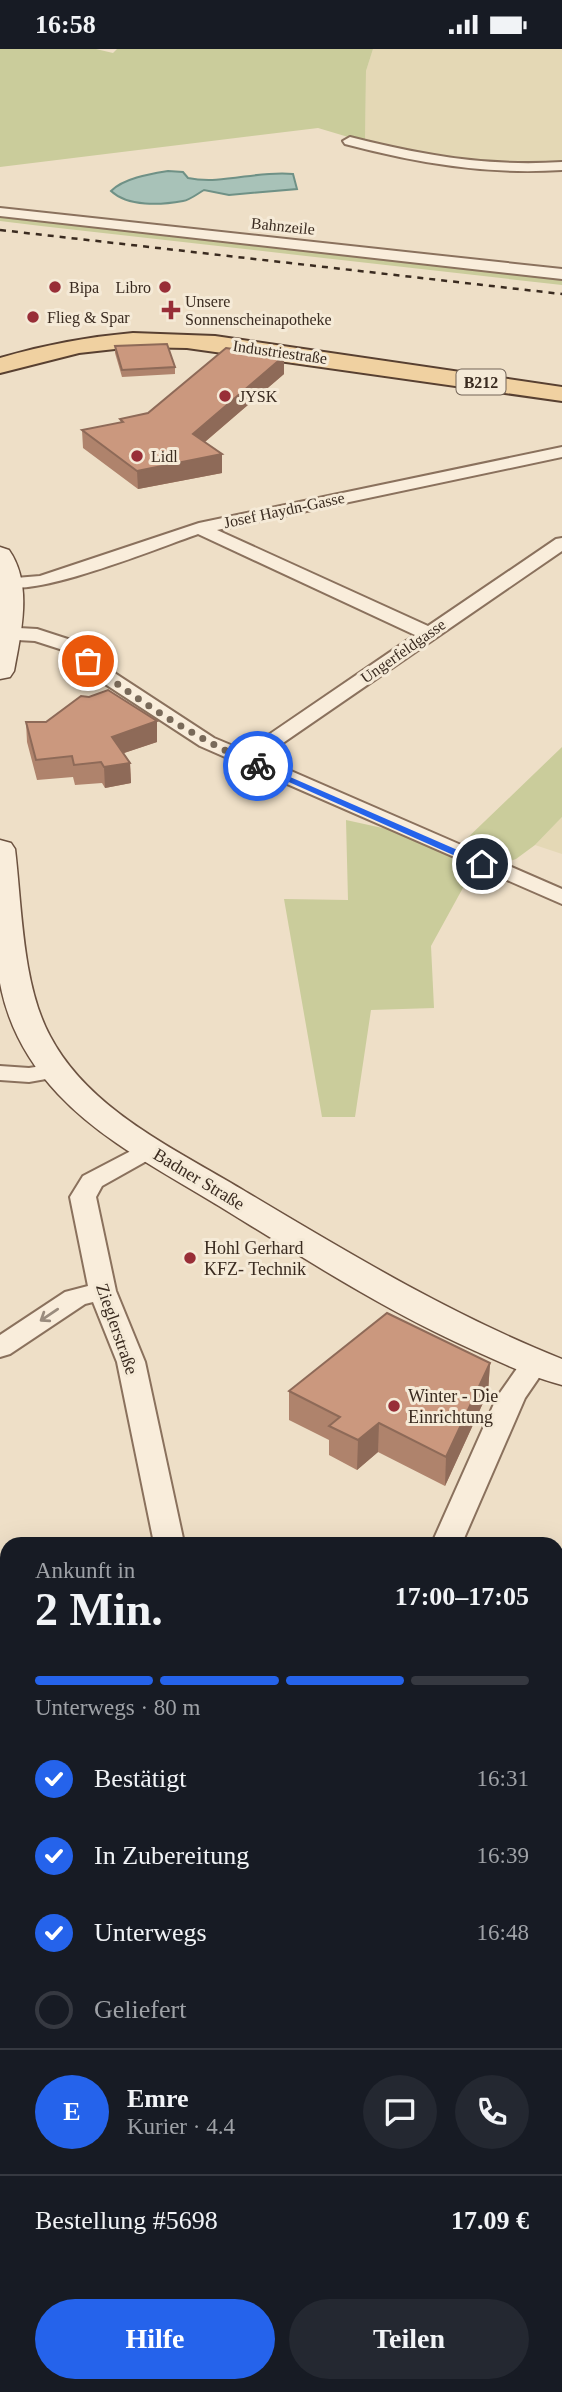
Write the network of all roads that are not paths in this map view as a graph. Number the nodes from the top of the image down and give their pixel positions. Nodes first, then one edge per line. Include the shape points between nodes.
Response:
1 (350, 141) dead end
2 (562, 166) edge
3 (0, 212) edge
4 (562, 274) edge
5 (0, 366) edge
6 (562, 394) edge
7 (562, 452) edge
8 (199, 528) junction
9 (562, 543) edge
10 (0, 555) edge
11 (10, 583) junction
12 (4, 633) edge
13 (427, 633) junction
14 (0, 671) edge
15 (245, 760) junction
16 (0, 849) edge
17 (562, 897) edge
18 (54, 1071) junction
19 (0, 1073) edge
20 (150, 1149) junction
21 (102, 1291) junction
22 (0, 1349) edge
23 (548, 1368) edge
24 (168, 1537) edge
25 (450, 1537) edge

1 - 2 street via 438,163 503,169
3 - 4 street, Bahnzeile
5 - 6 main road, Industriestraße / B212 via 73,345 164,338
7 - 8 street, Josef Haydn-Gasse
8 - 11 street, Josef Haydn-Gasse via 42,581
8 - 13 street
9 - 13 street, Ungerfeldgasse
10 - 11 street
11 - 12 street
12 - 14 street
12 - 15 street via 37,635 70,646 162,714
13 - 15 street, Ungerfeldgasse
15 - 17 street
16 - 18 street, Badner Straße via 18,989 32,1034
18 - 19 street via 29,1076
18 - 20 street, Badner Straße via 97,1112
20 - 21 street, Zieglerstraße via 92,1181 83,1197
20 - 23 street, Badner Straße via 424,1312
21 -> 22 street via 75,1298
21 - 24 street, Zieglerstraße via 131,1362
23 - 25 street via 511,1397

